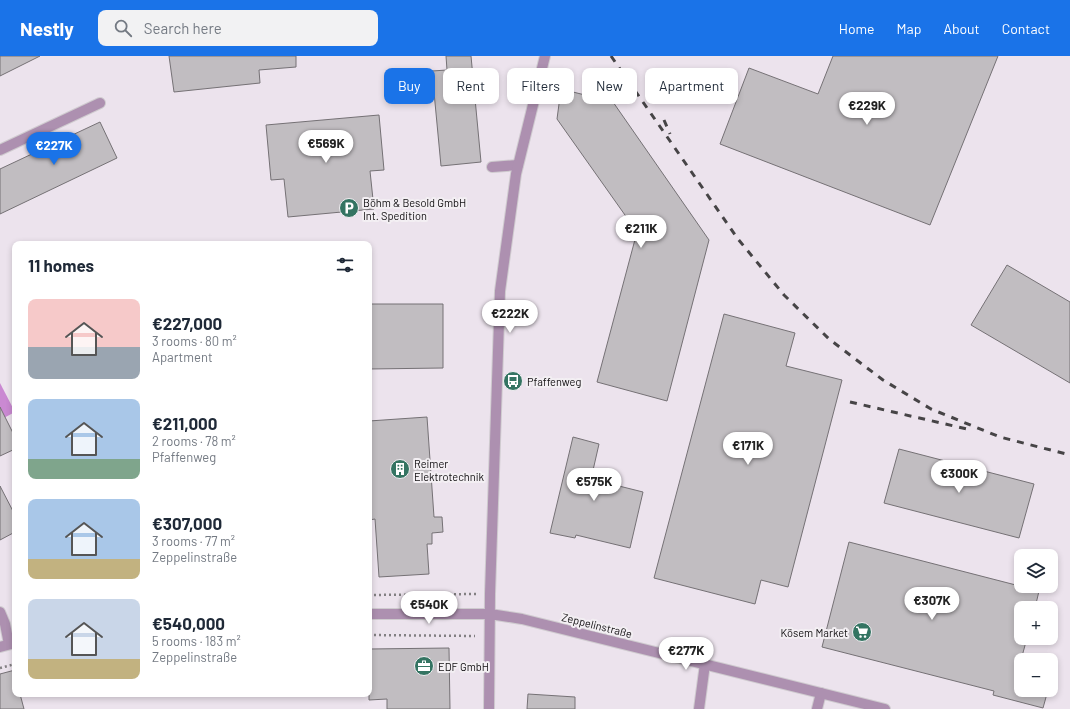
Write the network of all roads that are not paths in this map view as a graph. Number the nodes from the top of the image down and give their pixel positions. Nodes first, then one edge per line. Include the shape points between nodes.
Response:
1 (545, 56) edge
2 (100, 103) dead end
3 (0, 150) edge
4 (518, 165) junction
5 (492, 167) dead end
6 (0, 612) edge
7 (372, 614) edge
8 (490, 614) junction
9 (8, 645) edge
10 (704, 664) junction
11 (821, 693) junction
12 (489, 709) edge
13 (699, 709) edge
14 (817, 709) edge
15 (885, 709) edge

1 - 4 street
2 - 3 street
4 - 5 street
4 - 8 street via 500,291
6 - 9 street via 5,624
7 - 8 street, Zeppelinstraße
8 - 10 street, Zeppelinstraße via 522,619
8 - 12 street
10 - 11 street, Zeppelinstraße
10 - 13 street
11 - 14 street
11 - 15 street, Zeppelinstraße

